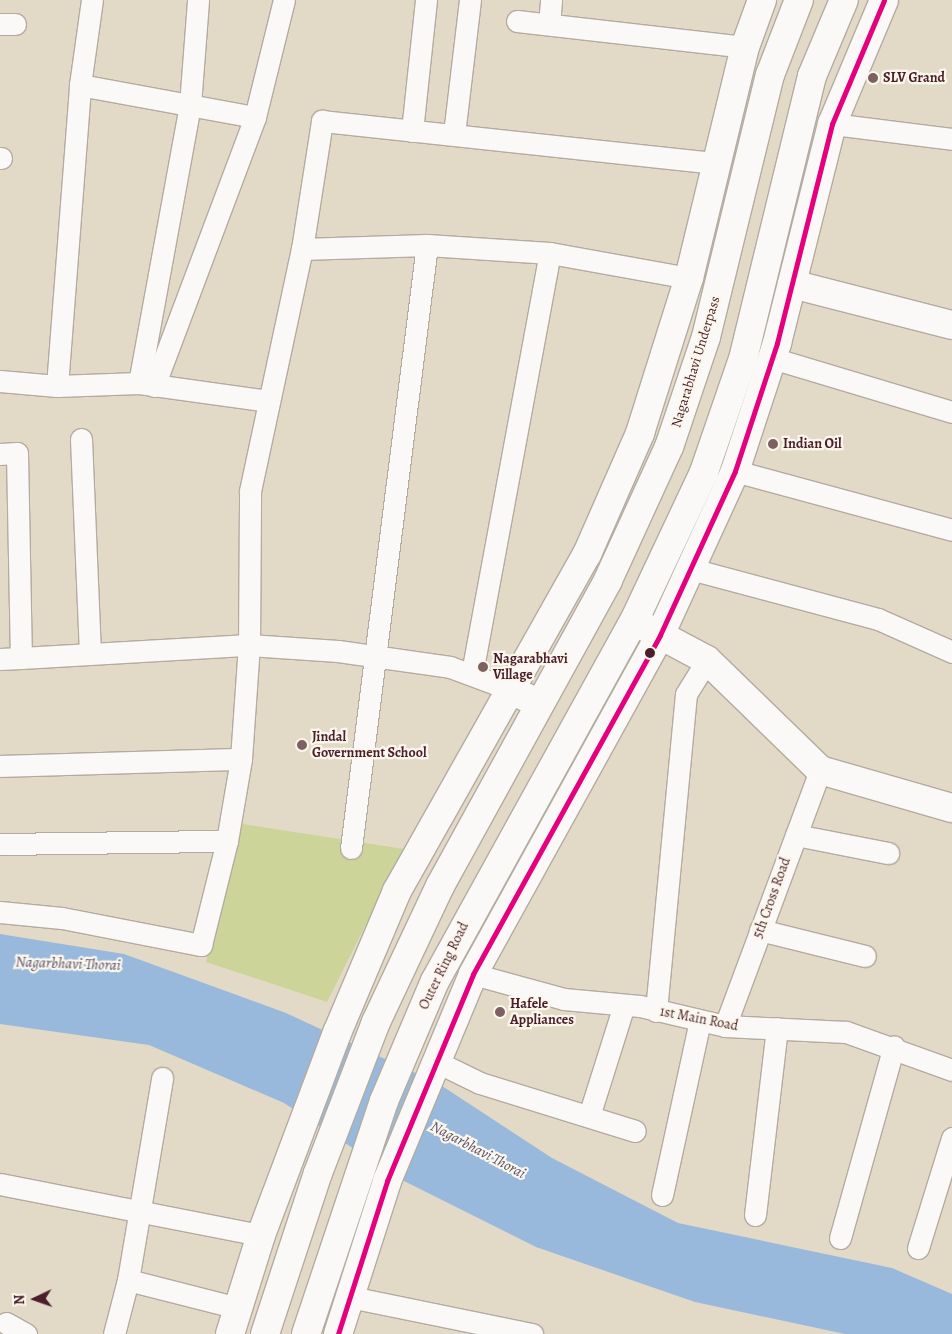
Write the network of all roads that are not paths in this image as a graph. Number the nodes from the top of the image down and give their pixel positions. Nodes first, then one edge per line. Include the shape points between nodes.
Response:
1 (92, 0) edge
2 (198, 0) edge
3 (284, 0) edge
4 (426, 0) edge
5 (470, 0) edge
6 (551, 0) edge
7 (799, 0) edge
8 (844, 0) edge
9 (884, 0) edge
10 (757, 7) edge
11 (517, 21) dead end
12 (549, 24) junction
13 (745, 47) junction
14 (80, 84) junction
15 (190, 105) junction
16 (255, 117) junction
17 (832, 124) junction
18 (412, 131) junction
19 (454, 134) junction
20 (952, 139) edge
21 (715, 163) junction
22 (427, 245) junction
23 (302, 248) junction
24 (550, 253) junction
25 (689, 278) junction
26 (792, 284) junction
27 (952, 325) edge
28 (772, 358) junction
29 (0, 381) edge
30 (147, 384) junction
31 (57, 386) junction
32 (268, 401) junction
33 (952, 412) edge
34 (81, 439) dead end
35 (0, 454) edge
36 (735, 471) junction
37 (952, 530) edge
38 (691, 569) junction
39 (634, 621) junction
40 (660, 635) junction
41 (249, 645) junction
42 (952, 652) edge
43 (90, 653) junction
44 (374, 653) junction
45 (21, 658) junction
46 (0, 659) edge
47 (707, 660) junction
48 (472, 672) junction
49 (509, 689) junction
50 (540, 704) junction
51 (241, 759) junction
52 (0, 766) edge
53 (820, 770) junction
54 (952, 808) edge
55 (796, 834) junction
56 (227, 841) junction
57 (0, 844) edge
58 (351, 848) dead end
59 (888, 853) dead end
60 (0, 912) edge
61 (760, 930) junction
62 (865, 956) dead end
63 (473, 974) junction
64 (624, 1006) junction
65 (656, 1011) junction
66 (700, 1021) junction
67 (725, 1026) junction
68 (777, 1028) junction
69 (894, 1046) junction
70 (432, 1069) junction
71 (952, 1070) edge
72 (162, 1078) dead end
73 (589, 1116) junction
74 (635, 1130) dead end
75 (952, 1138) edge
76 (0, 1184) edge
77 (662, 1195) dead end
78 (136, 1210) junction
79 (754, 1215) dead end
80 (261, 1235) junction
81 (840, 1238) dead end
82 (918, 1248) dead end
83 (128, 1280) junction
84 (350, 1298) junction
85 (238, 1308) junction
86 (3, 1326) edge
87 (476, 1327) edge
88 (26, 1334) edge
89 (114, 1334) edge
90 (230, 1334) edge
91 (266, 1334) edge
92 (306, 1334) edge
93 (338, 1334) edge
94 (532, 1334) edge

1 - 14 street
2 - 15 street
3 - 16 street
4 - 18 street
5 - 19 street
6 - 12 street
7 - 50 main road, Nagarabhavi Underpass via 765,92 690,393 608,580
8 - 39 main road via 812,76 756,308 725,417 669,552
9 - 17 main road
10 - 13 main road
11 - 12 street
12 - 13 street
13 - 21 main road
14 - 15 street
14 - 31 street
15 - 16 street
15 - 30 street
16 - 30 street
17 - 20 street
17 - 26 main road
18 - 19 street
18 - 23 street via 322,121
19 - 21 street
21 - 25 main road
22 - 23 street
22 - 24 street
22 - 44 street
23 - 32 street
24 - 25 street
24 - 48 street
25 - 49 main road via 652,399 602,524
26 - 27 main road
26 - 28 main road
28 - 33 street
28 - 36 main road
29 - 31 street
30 - 31 street
30 - 32 street
32 - 41 street via 250,491
34 - 43 street
35 - 45 street via 17,453
36 - 37 street
36 - 38 main road
38 - 40 main road
38 - 42 street via 878,619
39 - 40 main road
39 - 92 main road, Outer Ring Road via 475,904 409,1036 360,1169
40 - 47 main road
40 - 63 main road
41 - 43 street
41 - 44 street
41 - 51 street
43 - 45 street
44 - 48 street
44 - 58 street
45 - 46 street
47 - 53 main road
47 - 65 street via 686,694
48 - 49 street
49 - 50 main road
49 - 80 main road via 401,883 336,1033
50 - 91 main road via 440,886 376,1022 330,1139
51 - 52 street
51 - 56 street
53 - 54 main road
53 - 55 street, 5th Cross Road
55 - 59 street
55 - 61 street, 5th Cross Road
56 - 57 street
56 - 60 street via 201,945 62,918
61 - 62 street
61 - 67 street, 5th Cross Road
63 - 64 street, 1st Main Road via 564,999
63 - 70 main road
64 - 65 street, 1st Main Road
64 - 73 street
65 - 66 street, 1st Main Road
66 - 67 street, 1st Main Road
66 - 77 street
67 - 68 street, 1st Main Road
68 - 69 street, 1st Main Road via 846,1032
68 - 79 street
69 - 71 street, 1st Main Road
69 - 81 street
70 - 73 street
70 - 84 main road via 387,1181
72 - 78 street
73 - 74 street
75 - 82 street
76 - 78 street
78 - 80 street
78 - 83 street
80 - 85 main road
83 - 85 street
83 - 89 street
84 - 87 street
84 - 93 main road
85 - 90 main road
86 - 88 street
87 - 94 street

